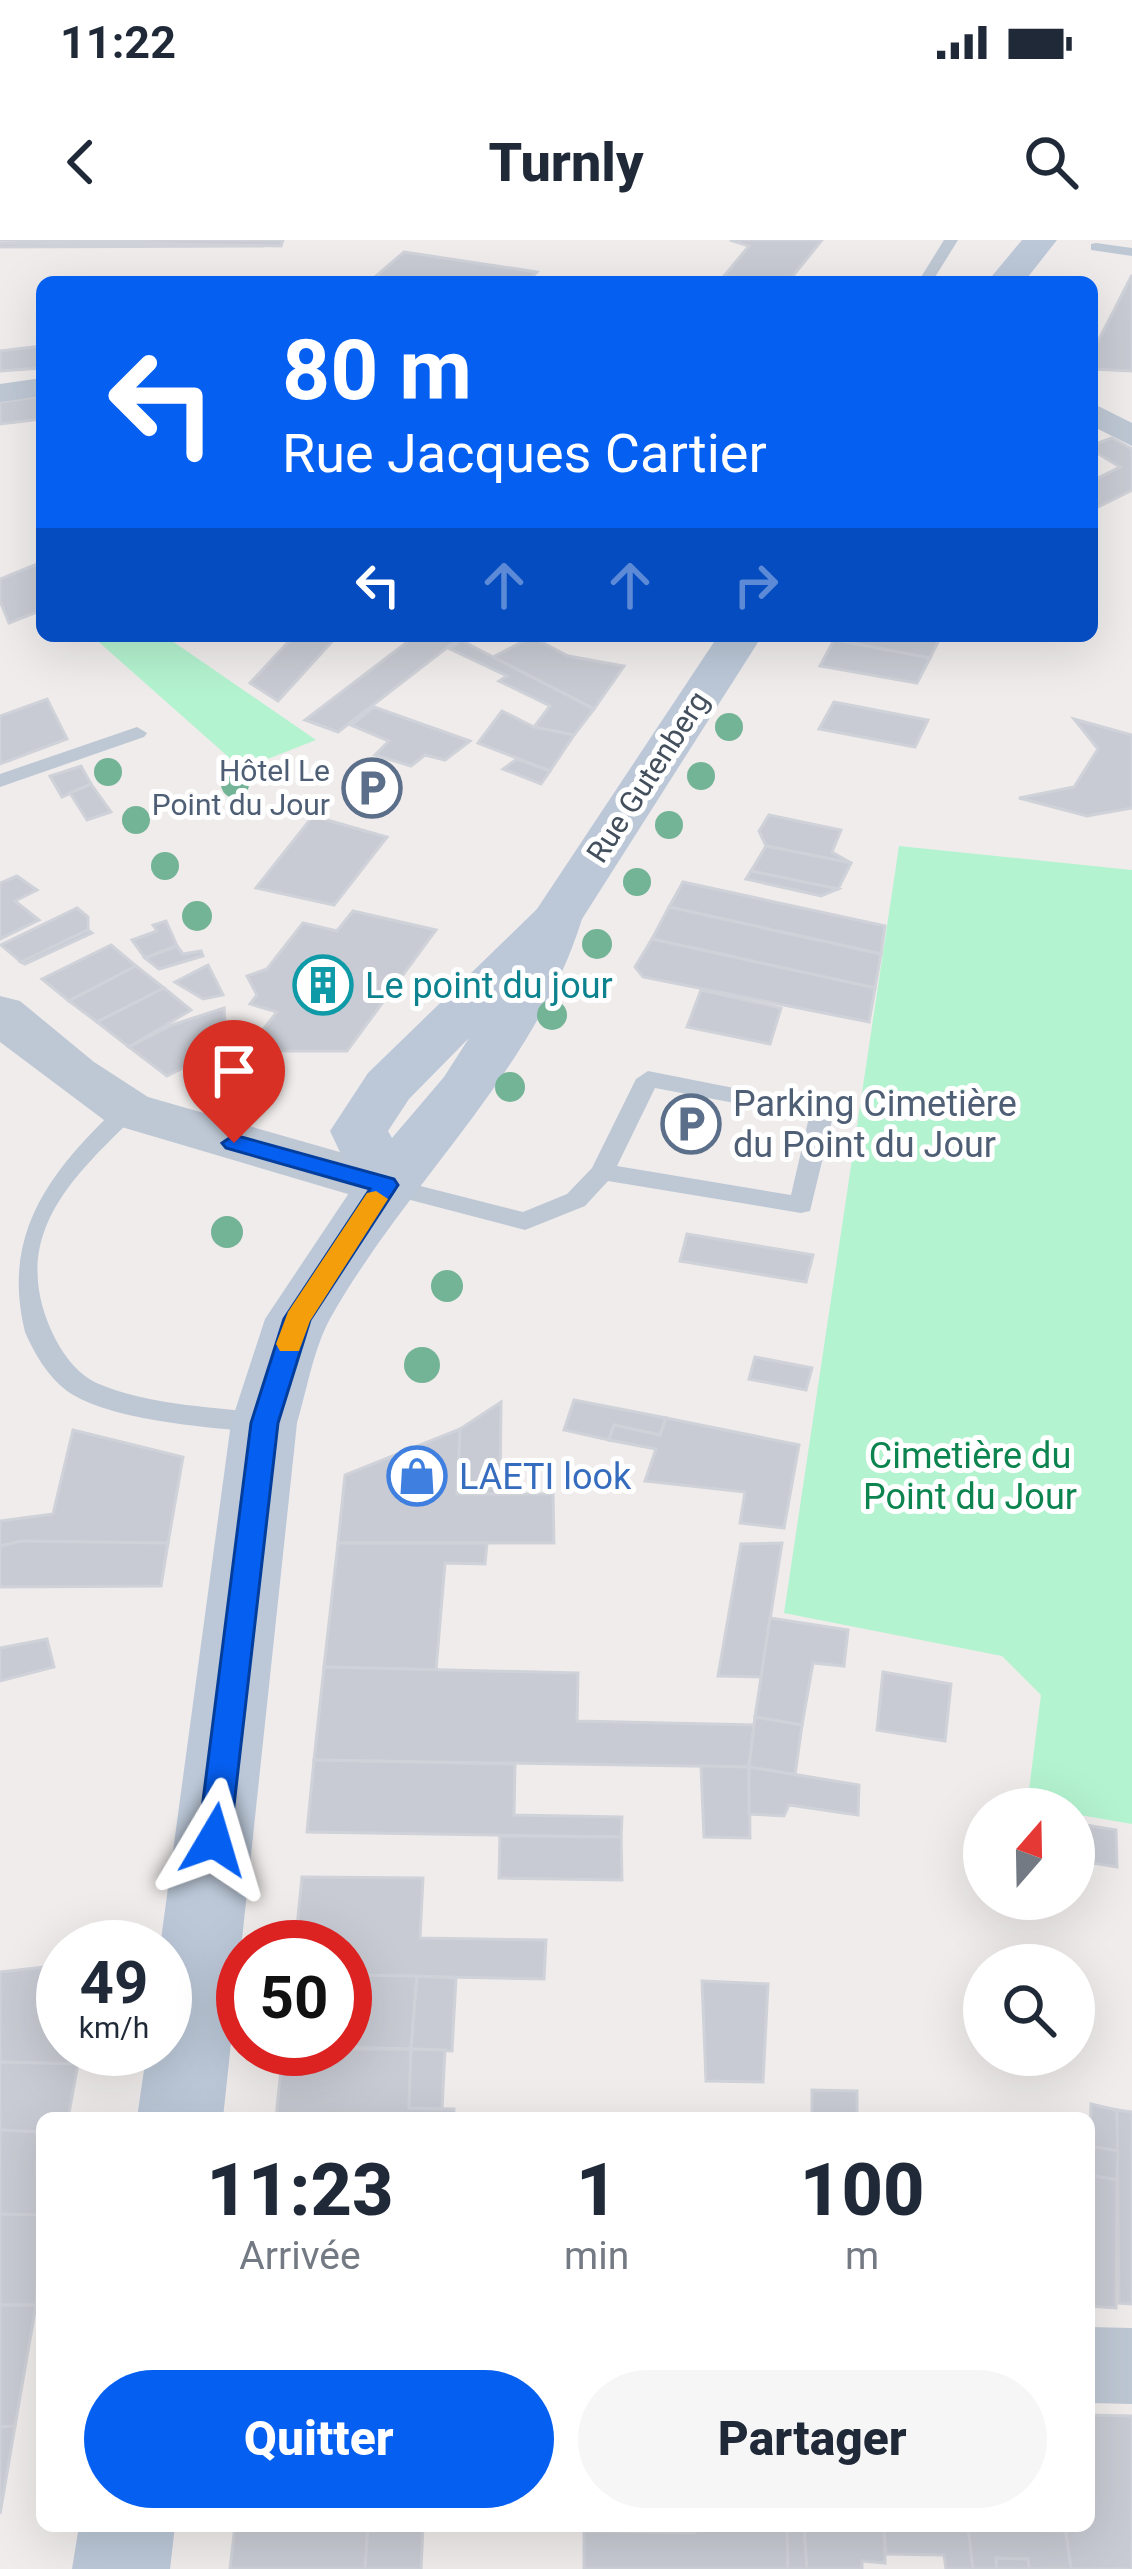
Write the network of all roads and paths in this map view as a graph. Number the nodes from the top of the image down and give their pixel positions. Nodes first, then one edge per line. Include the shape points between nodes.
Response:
1 (1096, 247) dead end
2 (1132, 252) edge
3 (994, 261) edge
4 (945, 276) edge
5 (36, 388) edge
6 (0, 393) edge
7 (1098, 416) edge
8 (1132, 436) edge
9 (736, 642) edge
10 (136, 733) dead end
11 (0, 781) edge
12 (0, 1013) edge
13 (128, 1110) junction
14 (602, 1172) junction
15 (385, 1185) junction
16 (264, 1423) junction
17 (181, 2112) edge
18 (1095, 2365) edge
19 (1132, 2366) edge
20 (126, 2532) edge
21 (121, 2569) edge

1 - 2 lane
3 - 4 lane
5 - 6 street
7 - 8 street
9 - 15 main road, Rue Gutenberg via 556,919 542,962 466,1089
10 - 11 lane
12 - 13 street
13 - 15 street
13 - 16 lane via 42,1202 24,1265 34,1328 76,1385 183,1415
14 - 14 lane via 801,1205 822,1112 648,1079
14 - 15 lane via 576,1200 525,1221
15 - 16 main road, Rue Gutenberg via 297,1319
16 - 17 main road, Rue Gutenberg
18 - 19 street
20 - 21 main road

